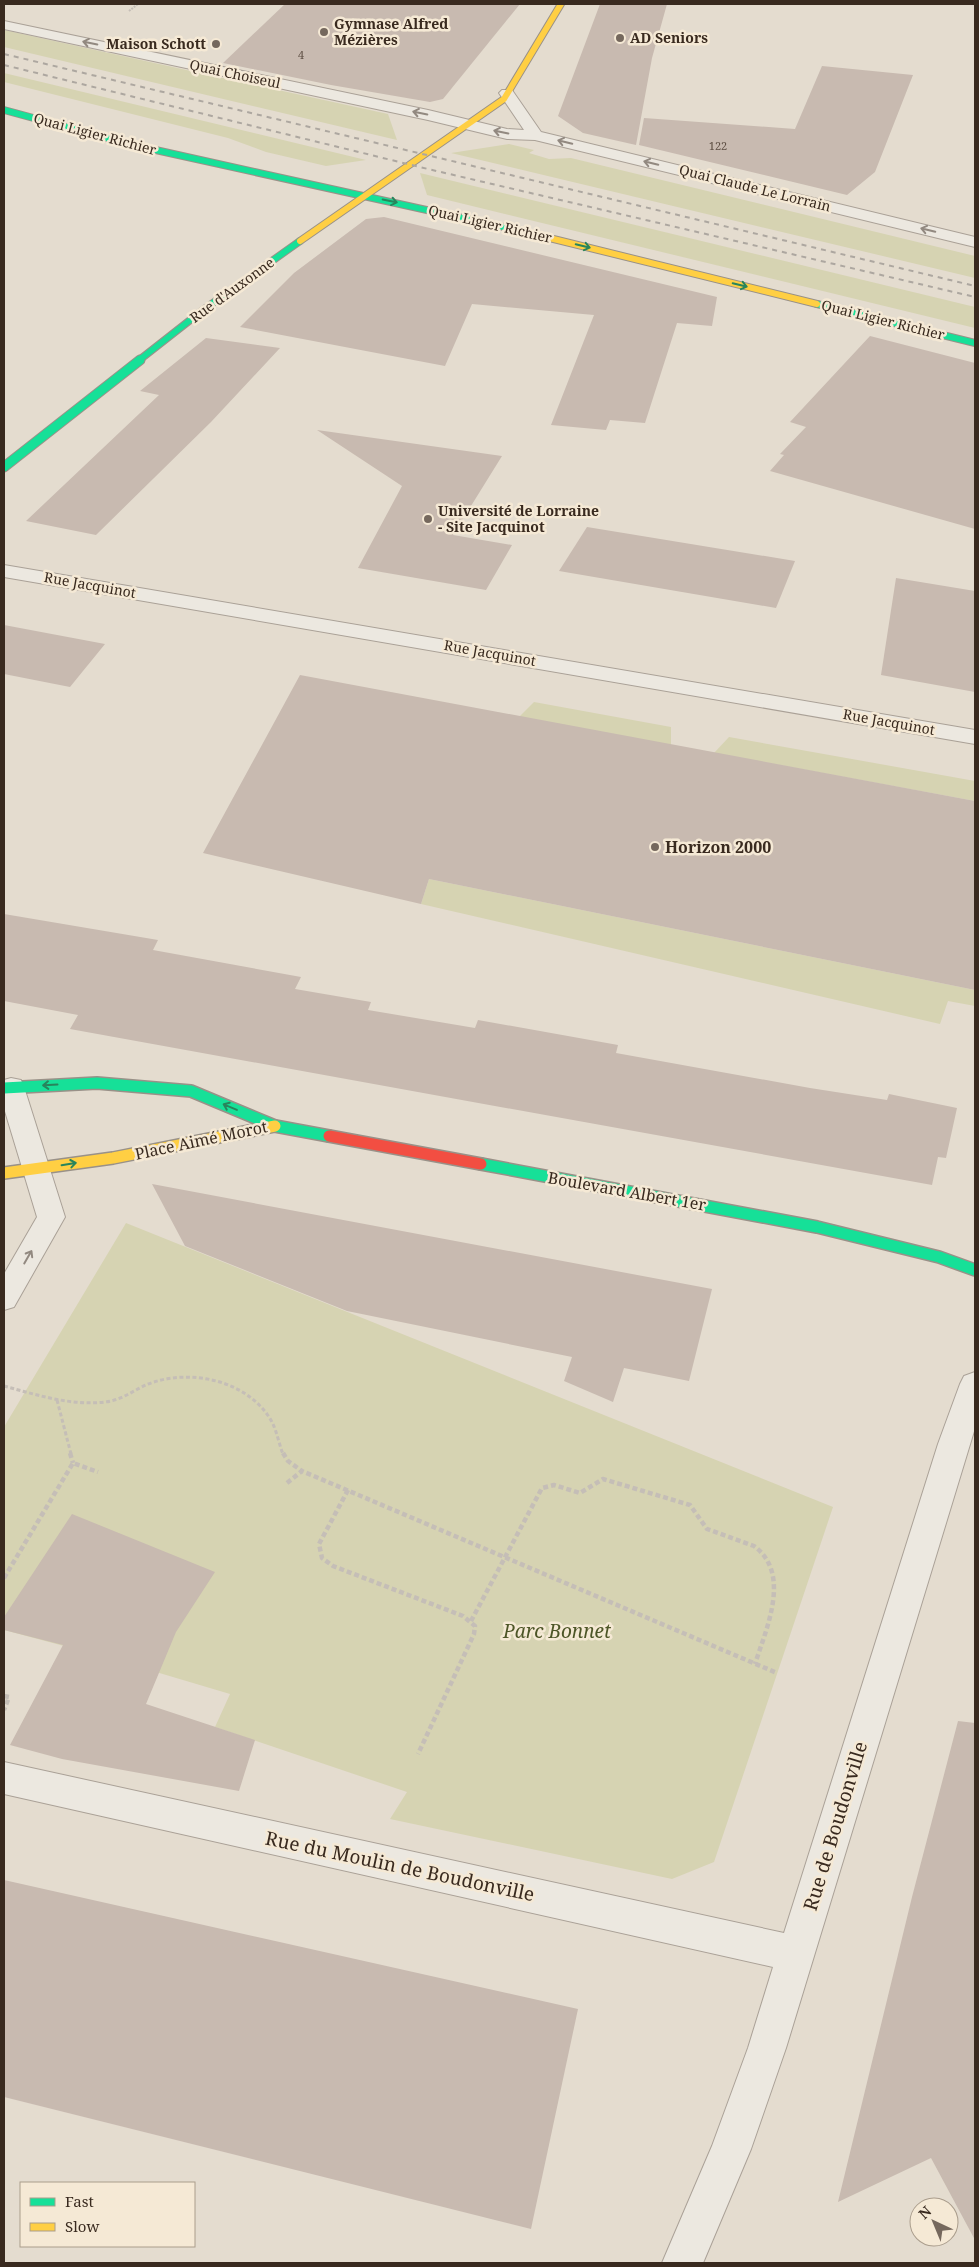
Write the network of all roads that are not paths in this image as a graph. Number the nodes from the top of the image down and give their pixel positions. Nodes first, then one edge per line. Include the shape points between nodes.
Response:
1 (561, 4) edge
2 (4, 25) edge
3 (507, 93) junction
4 (4, 110) edge
5 (467, 124) junction
6 (535, 135) junction
7 (363, 196) junction
8 (975, 242) edge
9 (975, 343) edge
10 (4, 467) edge
11 (4, 571) edge
12 (975, 737) edge
13 (8, 1087) edge
14 (275, 1126) junction
15 (37, 1169) junction
16 (4, 1173) edge
17 (975, 1270) edge
18 (4, 1299) edge
19 (975, 1384) edge
20 (4, 1778) edge
21 (796, 1954) junction
22 (683, 2263) edge

1 - 3 main road, Rue d'Auxonne
5 -> 2 street, Quai Choiseul
3 - 5 main road, Rue d'Auxonne via 504,99
3 - 6 street
4 - 7 main road, Quai Ligier Richier via 133,145
6 -> 5 street, Quai Claude Le Lorrain via 507,134
5 - 7 main road, Rue d'Auxonne
8 -> 6 street, Quai Claude Le Lorrain
7 -> 9 main road, Quai Ligier Richier via 496,225
7 - 10 main road, Rue d'Auxonne via 203,310
11 - 12 street, Rue Jacquinot
14 -> 13 main road, Place Aimé Morot via 191,1090 97,1083
13 - 15 street
15 -> 14 main road, Place Aimé Morot via 114,1158
14 - 17 main road, Boulevard Albert 1er via 817,1227 939,1257
15 - 16 main road, Place Aimé Morot
18 -> 15 street via 51,1217
19 - 21 street, Rue de Boudonville
20 - 21 street, Rue du Moulin de Boudonville
21 - 22 street, Rue de Boudonville via 731,2149

